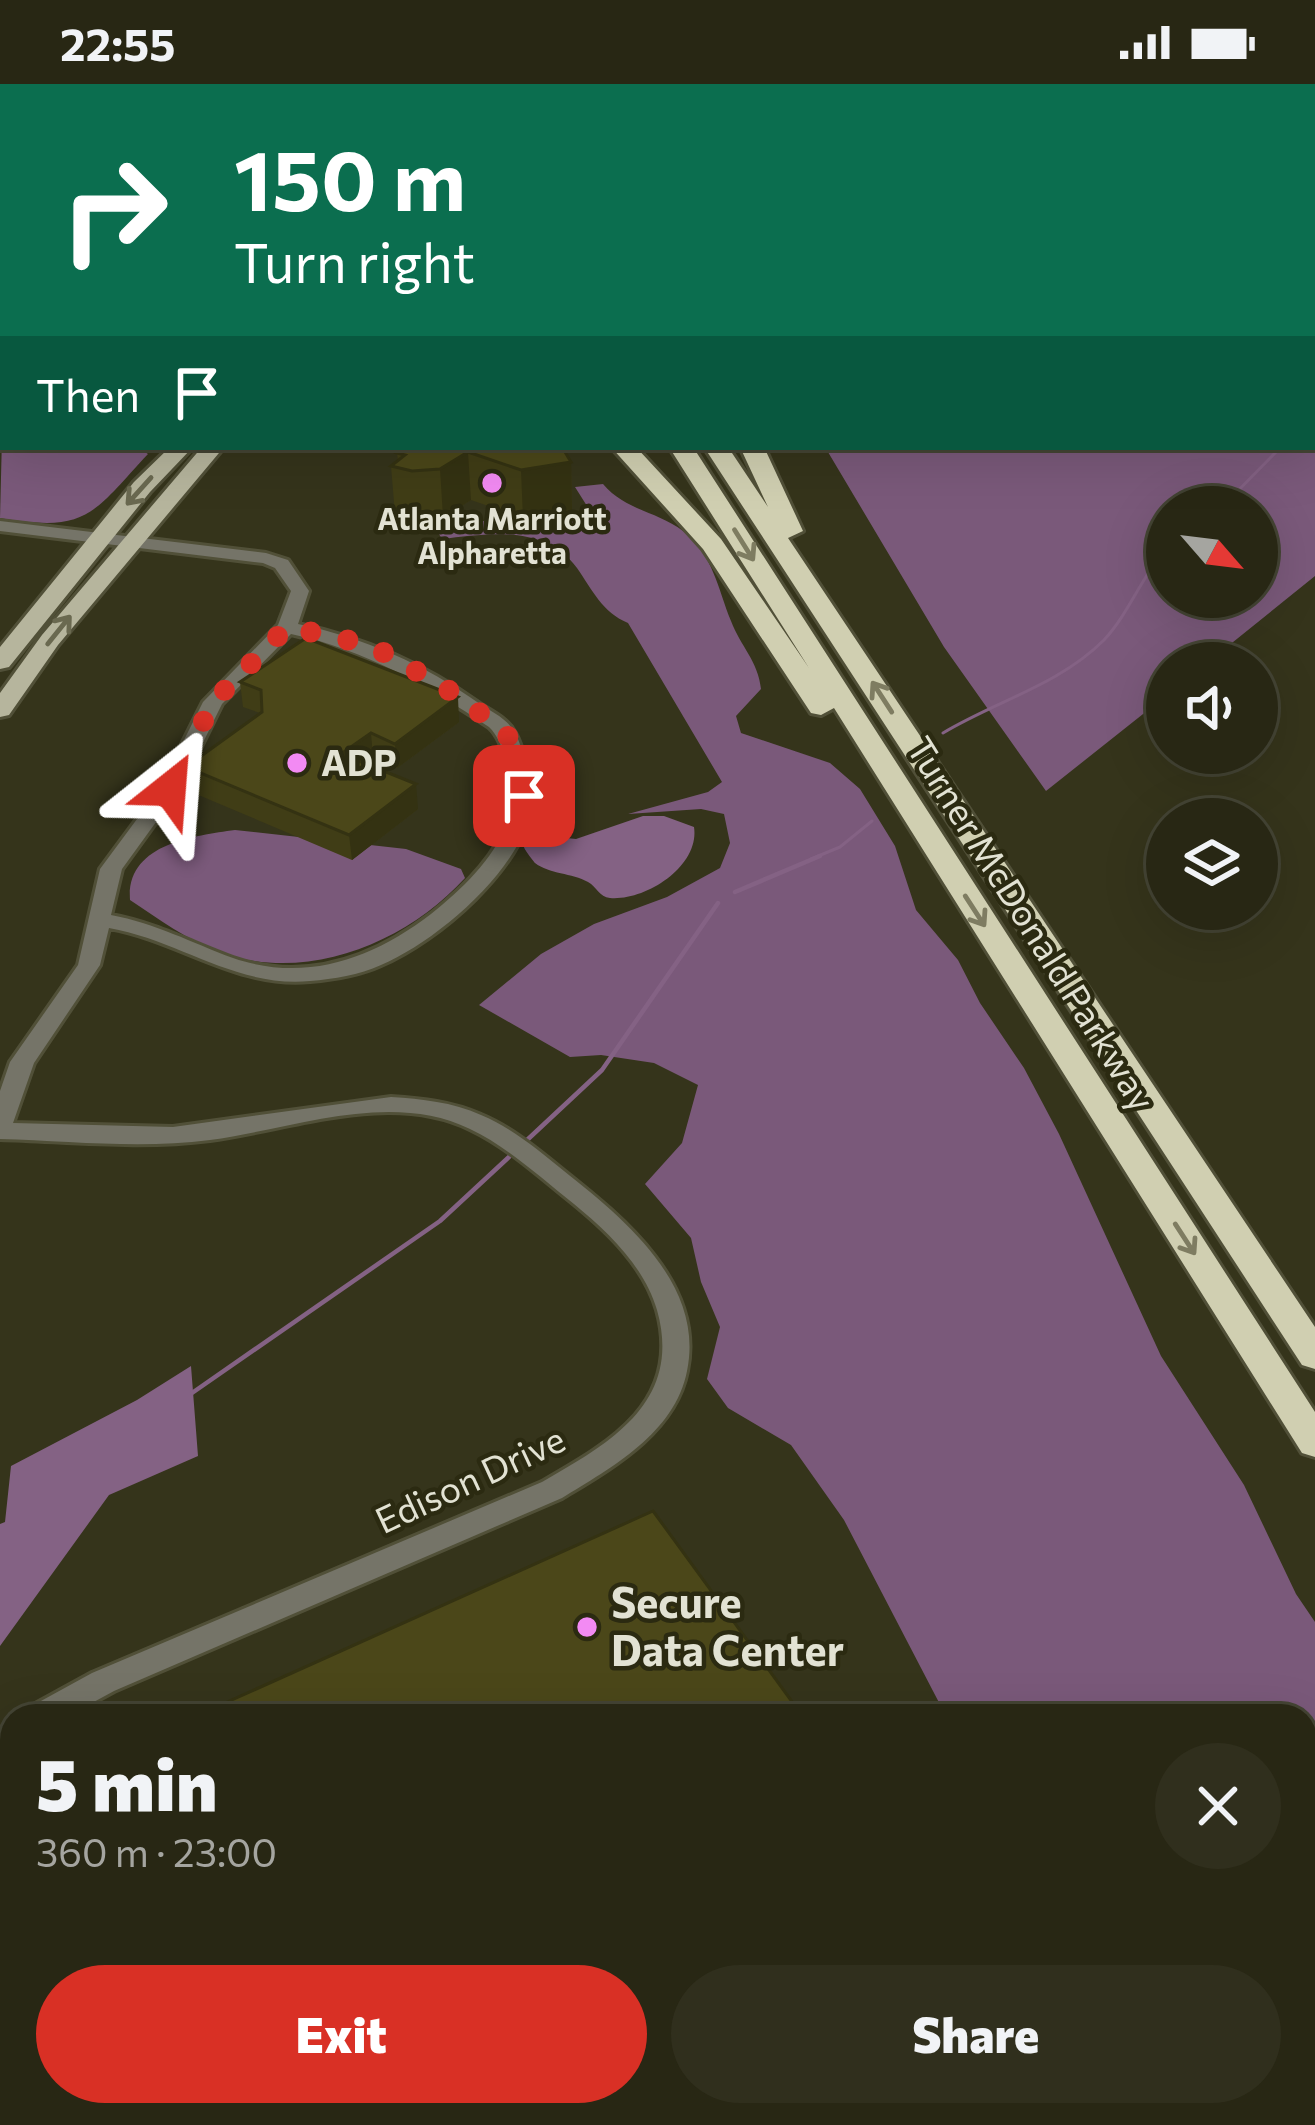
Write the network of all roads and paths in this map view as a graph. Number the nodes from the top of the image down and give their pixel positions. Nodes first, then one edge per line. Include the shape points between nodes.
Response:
1 (179, 450) edge
2 (210, 450) edge
3 (625, 450) edge
4 (683, 450) edge
5 (718, 450) edge
6 (753, 450) edge
7 (0, 526) edge
8 (0, 539) edge
9 (94, 544) junction
10 (126, 547) junction
11 (828, 615) junction
12 (287, 627) junction
13 (0, 662) edge
14 (0, 710) edge
15 (938, 854) junction
16 (101, 920) junction
17 (154, 929) junction
18 (93, 950) junction
19 (22, 1062) junction
20 (0, 1082) edge
21 (0, 1128) edge
22 (1315, 1356) edge
23 (1315, 1444) edge
24 (63, 1704) edge

1 -> 9 main road
2 - 10 main road
3 - 15 highway via 712,544 845,743
4 -> 15 highway, Turner McDonald Parkway
5 - 11 highway, Turner McDonald Parkway
6 - 11 highway
7 - 9 street
8 - 9 street
9 - 10 street
9 - 13 main road
10 - 12 street via 254,566 298,598
14 -> 10 main road
22 -> 11 highway, Turner McDonald Parkway
12 - 16 street via 213,702 170,789 111,869
12 - 17 street via 385,653 507,733 524,796 519,820 489,871 445,915 376,960 257,975
15 -> 23 highway, Turner McDonald Parkway
16 - 17 street
16 - 18 street
17 - 18 street
18 - 19 street via 75,991
19 - 20 street
19 - 21 street
21 - 24 street, Edison Drive via 176,1135 398,1105 464,1116 606,1216 664,1292 676,1329 672,1376 656,1414 618,1452 552,1490

